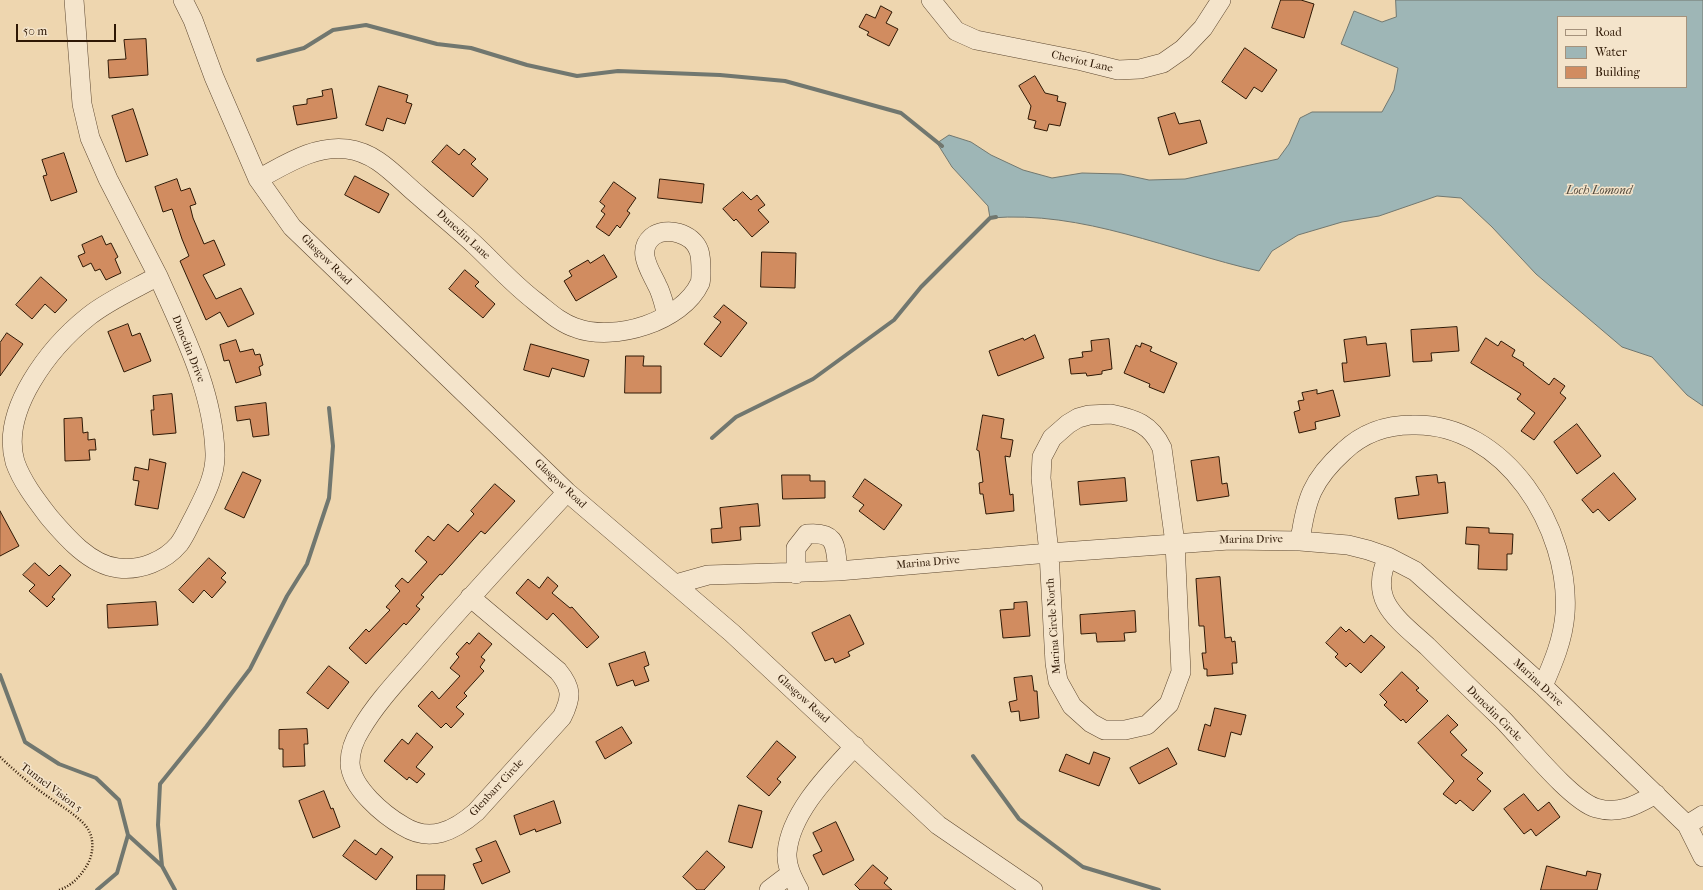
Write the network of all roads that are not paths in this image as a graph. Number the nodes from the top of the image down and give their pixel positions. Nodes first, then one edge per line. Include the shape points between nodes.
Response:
1 (74, 0) edge
2 (183, 0) edge
3 (931, 0) edge
4 (1221, 0) edge
5 (258, 179) junction
6 (158, 276) junction
7 (667, 315) dead end
8 (567, 492) junction
9 (1300, 540) junction
10 (1175, 543) junction
11 (1049, 553) junction
12 (1388, 556) junction
13 (838, 572) junction
14 (796, 574) junction
15 (676, 584) junction
16 (470, 597) junction
17 (1543, 686) junction
18 (855, 746) junction
19 (1656, 794) junction
20 (1703, 815) edge
21 (1687, 825) junction
22 (1703, 857) edge
23 (795, 882) edge
24 (769, 890) edge
25 (1033, 890) edge

1 - 6 street, Dunedin Drive via 82,104 90,138
2 - 5 street, Glasgow Road via 194,20 214,77
3 - 4 street, Cheviot Lane via 956,31 976,40 1118,70 1140,69 1163,63 1183,49 1203,28
5 - 7 street, Dunedin Lane via 311,152 346,148 364,153 382,163 558,320 595,333 620,332 646,325
5 - 8 street, Glasgow Road via 292,227
6 - 6 street, Dunedin Drive via 203,383 211,417 215,455 209,488 180,542 170,553 147,566 118,568 103,564 79,548 38,502 21,476 15,461 12,432 25,392 57,348 94,312
8 - 15 street, Glasgow Road
8 - 16 street, Glenbarr Circle
9 - 10 street, Marina Drive
9 - 12 street, Marina Drive via 1348,545
9 - 17 street via 1304,510 1310,494 1335,460 1352,444 1372,432 1394,425 1443,427 1469,436 1494,453 1516,474 1549,527 1560,556 1565,614 1561,640
10 - 11 street, Marina Drive
10 - 11 street, Marina Circle North via 1165,461 1156,436 1147,428 1124,417 1111,414 1089,415 1068,424 1052,438 1042,457 1041,478
10 - 11 street, Marina Circle North via 1181,672 1169,704 1148,725 1125,730 1104,730 1090,723 1072,706 1058,682
11 - 13 street, Marina Drive
12 - 17 street, Marina Drive via 1415,571
12 - 19 street, Dunedin Circle via 1382,570 1380,585 1386,603 1404,625 1502,719 1578,797 1596,808 1613,811 1629,809
13 - 14 street, Marina Drive
13 - 14 street via 832,539 817,533 807,534 800,540 796,548
14 - 15 street, Marina Drive via 708,575
15 - 18 street, Glasgow Road
16 - 16 street, Glenbarr Circle via 374,708 352,745 350,765 364,793 389,817 414,833 439,833 462,824 476,812 557,722 568,705 570,693 567,682 558,671
17 - 19 street, Marina Drive
18 - 23 street via 822,783 792,830 787,854
18 - 25 street, Glasgow Road via 938,825
19 - 21 street, Marina Drive
20 - 21 street
21 - 22 street, Marina Drive
23 - 24 street

